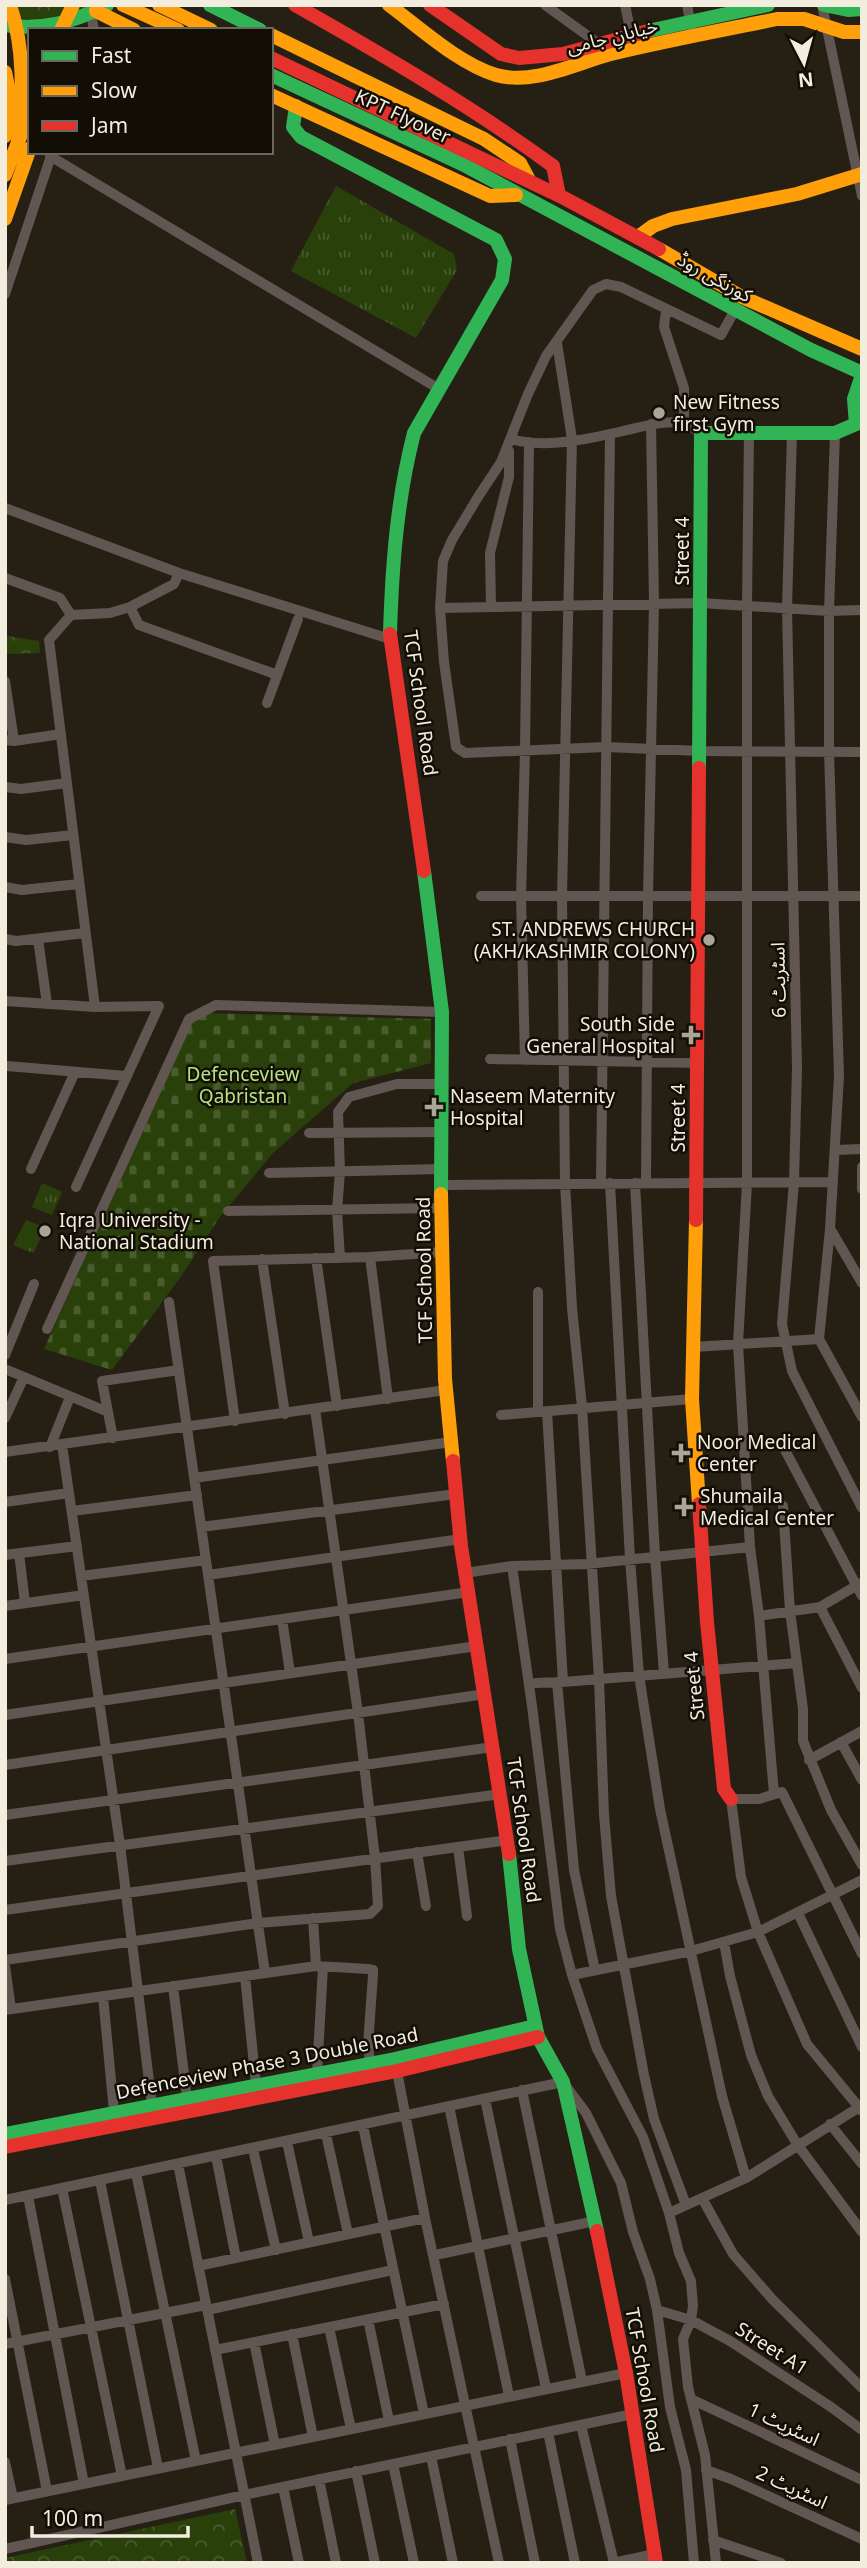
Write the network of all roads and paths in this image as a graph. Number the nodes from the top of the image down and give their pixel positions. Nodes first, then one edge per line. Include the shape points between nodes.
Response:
1 (10, 5) edge
2 (73, 5) edge
3 (123, 5) edge
4 (159, 5) edge
5 (210, 5) edge
6 (295, 5) edge
7 (389, 5) edge
8 (430, 5) edge
9 (545, 5) edge
10 (625, 5) edge
11 (687, 5) edge
12 (768, 5) edge
13 (823, 5) edge
14 (862, 9) edge
15 (750, 13) edge
16 (92, 15) edge
17 (5, 25) edge
18 (826, 26) junction
19 (28, 28) edge
20 (38, 28) edge
21 (62, 28) edge
22 (128, 28) edge
23 (174, 28) edge
24 (208, 28) edge
25 (256, 28) edge
26 (688, 31) junction
27 (862, 32) edge
28 (273, 36) edge
29 (635, 42) junction
30 (598, 44) junction
31 (273, 59) edge
32 (5, 72) edge
33 (273, 76) edge
34 (273, 95) edge
35 (296, 106) junction
36 (28, 117) edge
37 (18, 142) edge
38 (51, 154) edge
39 (5, 175) edge
40 (529, 180) junction
41 (860, 185) edge
42 (517, 195) junction
43 (561, 197) junction
44 (552, 212) joint
45 (5, 219) edge
46 (634, 235) junction
47 (5, 294) edge
48 (667, 310) junction
49 (735, 310) junction
50 (557, 343) junction
51 (862, 349) edge
52 (862, 374) edge
53 (439, 389) junction
54 (684, 423) junction
55 (651, 424) junction
56 (859, 425) edge
57 (749, 432) junction
58 (701, 433) junction
59 (792, 433) junction
60 (835, 433) junction
61 (610, 434) junction
62 (572, 439) junction
63 (510, 442) junction
64 (529, 442) junction
65 (5, 508) edge
66 (179, 573) junction
67 (5, 578) edge
68 (654, 603) junction
69 (701, 603) junction
70 (607, 604) junction
71 (526, 605) junction
72 (568, 605) junction
73 (491, 606) junction
74 (747, 606) junction
75 (130, 607) junction
76 (440, 608) junction
77 (787, 608) junction
78 (862, 610) edge
79 (829, 611) junction
80 (71, 615) junction
81 (298, 619) dead end
82 (390, 639) junction
83 (272, 673) dead end
84 (5, 681) edge
85 (267, 703) dead end
86 (61, 734) junction
87 (10, 740) edge
88 (606, 747) junction
89 (564, 748) junction
90 (651, 749) junction
91 (525, 750) junction
92 (789, 750) junction
93 (700, 751) junction
94 (829, 751) junction
95 (748, 752) junction
96 (862, 752) edge
97 (67, 783) junction
98 (5, 787) edge
99 (73, 835) junction
100 (5, 837) edge
101 (79, 884) junction
102 (5, 887) edge
103 (481, 896) dead end
104 (521, 896) junction
105 (562, 896) junction
106 (605, 896) junction
107 (648, 896) junction
108 (699, 896) junction
109 (747, 896) junction
110 (794, 896) junction
111 (833, 896) junction
112 (862, 896) edge
113 (85, 933) junction
114 (5, 939) edge
115 (38, 939) junction
116 (5, 1000) edge
117 (47, 1003) junction
118 (95, 1007) junction
119 (442, 1012) junction
120 (490, 1059) dead end
121 (525, 1060) junction
122 (562, 1060) junction
123 (603, 1061) junction
124 (647, 1062) junction
125 (698, 1063) junction
126 (6, 1067) edge
127 (75, 1072) junction
128 (126, 1076) junction
129 (441, 1084) junction
130 (339, 1132) junction
131 (441, 1132) junction
132 (309, 1133) dead end
133 (862, 1149) edge
134 (835, 1150) junction
135 (862, 1167) edge
136 (32, 1169) dead end
137 (441, 1169) junction
138 (340, 1172) junction
139 (269, 1173) dead end
140 (747, 1182) junction
141 (794, 1182) junction
142 (833, 1182) junction
143 (565, 1183) junction
144 (606, 1183) junction
145 (641, 1183) junction
146 (697, 1183) junction
147 (445, 1185) junction
148 (76, 1187) dead end
149 (862, 1189) edge
150 (441, 1208) junction
151 (337, 1210) junction
152 (228, 1211) dead end
153 (831, 1229) junction
154 (443, 1252) junction
155 (370, 1257) junction
156 (316, 1258) junction
157 (340, 1258) junction
158 (262, 1259) junction
159 (34, 1283) dead end
160 (862, 1283) edge
161 (538, 1292) dead end
162 (169, 1302) dead end
163 (47, 1328) dead end
164 (819, 1339) junction
165 (784, 1341) junction
166 (738, 1344) junction
167 (694, 1346) junction
168 (5, 1355) edge
169 (5, 1369) edge
170 (179, 1370) junction
171 (24, 1377) junction
172 (446, 1390) junction
173 (70, 1396) junction
174 (388, 1399) junction
175 (692, 1399) junction
176 (647, 1402) junction
177 (620, 1403) junction
178 (337, 1406) junction
179 (582, 1407) junction
180 (315, 1409) junction
181 (543, 1411) junction
182 (108, 1412) junction
183 (285, 1414) junction
184 (501, 1415) dead end
185 (862, 1417) edge
186 (5, 1418) edge
187 (235, 1421) junction
188 (187, 1428) junction
189 (113, 1438) junction
190 (451, 1442) junction
191 (62, 1445) junction
192 (50, 1447) junction
193 (785, 1450) dead end
194 (5, 1452) edge
195 (323, 1460) junction
196 (194, 1478) junction
197 (69, 1493) junction
198 (456, 1494) junction
199 (197, 1495) junction
200 (5, 1502) edge
201 (783, 1506) dead end
202 (862, 1508) edge
203 (329, 1509) junction
204 (72, 1511) junction
205 (201, 1527) junction
206 (461, 1539) junction
207 (77, 1546) junction
208 (750, 1547) junction
209 (702, 1551) junction
210 (19, 1553) junction
211 (5, 1555) edge
212 (655, 1556) junction
213 (335, 1557) junction
214 (630, 1559) junction
215 (206, 1560) junction
216 (556, 1563) junction
217 (591, 1563) junction
218 (512, 1566) junction
219 (472, 1571) junction
220 (208, 1575) junction
221 (81, 1576) junction
222 (859, 1585) edge
223 (469, 1592) junction
224 (84, 1595) junction
225 (862, 1596) edge
226 (25, 1603) junction
227 (5, 1606) edge
228 (820, 1607) junction
229 (342, 1610) junction
230 (790, 1611) junction
231 (759, 1616) junction
232 (282, 1619) junction
233 (216, 1629) junction
234 (477, 1646) junction
235 (91, 1647) junction
236 (5, 1659) edge
237 (797, 1663) junction
238 (350, 1664) junction
239 (763, 1665) junction
240 (711, 1669) junction
241 (290, 1673) junction
242 (664, 1673) junction
243 (639, 1675) junction
244 (599, 1679) junction
245 (560, 1682) junction
246 (223, 1683) junction
247 (537, 1683) dead end
248 (862, 1688) edge
249 (485, 1694) junction
250 (99, 1701) junction
251 (358, 1713) junction
252 (5, 1715) edge
253 (862, 1731) edge
254 (230, 1732) junction
255 (841, 1742) junction
256 (494, 1747) junction
257 (106, 1750) junction
258 (809, 1760) junction
259 (5, 1765) edge
260 (364, 1765) junction
261 (862, 1780) edge
262 (238, 1783) junction
263 (501, 1794) junction
264 (774, 1794) junction
265 (732, 1799) junction
266 (113, 1800) junction
267 (369, 1810) junction
268 (5, 1815) edge
269 (244, 1828) junction
270 (508, 1840) junction
271 (120, 1845) junction
272 (458, 1847) junction
273 (417, 1852) junction
274 (375, 1858) junction
275 (5, 1861) edge
276 (862, 1865) edge
277 (251, 1876) junction
278 (862, 1880) edge
279 (126, 1894) junction
280 (833, 1895) junction
281 (426, 1906) dead end
282 (5, 1910) edge
283 (798, 1913) junction
284 (467, 1916) dead end
285 (313, 1918) junction
286 (258, 1923) junction
287 (758, 1932) junction
288 (132, 1942) junction
289 (724, 1942) junction
290 (691, 1951) junction
291 (862, 1954) edge
292 (5, 1960) edge
293 (624, 1964) junction
294 (5, 1966) edge
295 (320, 1967) junction
296 (595, 1970) junction
297 (265, 1973) junction
298 (572, 1975) junction
299 (245, 1976) junction
300 (173, 1986) junction
301 (139, 1992) junction
302 (103, 1996) junction
303 (8, 2009) edge
304 (536, 2031) junction
305 (862, 2046) edge
306 (370, 2063) junction
307 (396, 2065) junction
308 (311, 2079) junction
309 (563, 2082) junction
310 (256, 2085) junction
311 (522, 2090) junction
312 (187, 2098) junction
313 (485, 2099) junction
314 (152, 2105) junction
315 (449, 2106) junction
316 (860, 2108) edge
317 (114, 2112) junction
318 (407, 2116) junction
319 (99, 2122) junction
320 (830, 2124) junction
321 (363, 2126) junction
322 (326, 2133) junction
323 (5, 2134) edge
324 (287, 2142) junction
325 (797, 2144) junction
326 (5, 2147) edge
327 (253, 2149) junction
328 (216, 2157) junction
329 (178, 2164) junction
330 (862, 2164) edge
331 (136, 2173) junction
332 (746, 2178) junction
333 (100, 2181) junction
334 (62, 2188) junction
335 (28, 2196) junction
336 (702, 2198) junction
337 (5, 2200) edge
338 (686, 2205) junction
339 (669, 2213) junction
340 (425, 2218) junction
341 (595, 2221) junction
342 (384, 2227) junction
343 (550, 2231) junction
344 (862, 2232) edge
345 (348, 2234) junction
346 (515, 2239) junction
347 (309, 2242) junction
348 (477, 2246) junction
349 (276, 2250) junction
350 (435, 2255) junction
351 (236, 2258) junction
352 (198, 2266) junction
353 (393, 2270) junction
354 (5, 2279) edge
355 (444, 2304) junction
356 (206, 2307) junction
357 (657, 2310) junction
358 (165, 2312) junction
359 (402, 2312) junction
360 (368, 2319) junction
361 (127, 2320) junction
362 (691, 2320) junction
363 (91, 2327) junction
364 (329, 2327) junction
365 (55, 2334) junction
366 (292, 2334) junction
367 (17, 2341) junction
368 (254, 2342) junction
369 (5, 2344) edge
370 (215, 2350) junction
371 (626, 2373) junction
372 (582, 2381) junction
373 (546, 2388) junction
374 (862, 2388) edge
375 (509, 2396) junction
376 (691, 2399) junction
377 (466, 2406) junction
378 (424, 2414) junction
379 (633, 2414) junction
380 (389, 2421) junction
381 (581, 2425) junction
382 (351, 2429) junction
383 (862, 2430) edge
384 (548, 2431) junction
385 (313, 2437) junction
386 (510, 2440) junction
387 (275, 2445) junction
388 (475, 2447) junction
389 (236, 2453) junction
390 (431, 2456) junction
391 (195, 2461) junction
392 (5, 2462) edge
393 (393, 2464) junction
394 (158, 2469) junction
395 (706, 2470) junction
396 (356, 2472) junction
397 (122, 2476) junction
398 (318, 2479) junction
399 (862, 2480) edge
400 (84, 2484) junction
401 (282, 2487) junction
402 (47, 2491) junction
403 (244, 2495) junction
404 (9, 2499) edge
405 (862, 2539) edge
406 (713, 2540) junction
407 (5, 2549) edge
408 (655, 2558) edge
409 (258, 2563) edge
410 (299, 2563) edge
411 (336, 2563) edge
412 (375, 2563) edge
413 (414, 2563) edge
414 (453, 2563) edge
415 (499, 2563) edge
416 (535, 2563) edge
417 (575, 2563) edge
418 (613, 2563) edge
419 (694, 2563) edge
420 (716, 2563) edge
421 (781, 2563) edge

1 - 37 street, bridge via 22,68
2 - 21 street, bridge
3 - 23 street
4 - 24 street
5 - 25 street
6 - 43 street via 517,140 553,166
7 - 29 street, خیابانِ جامی via 476,66 514,78
8 - 30 street, خیابانِ جامی via 501,54 519,58 563,54
9 - 30 street
10 - 29 street
11 - 26 street
12 - 15 street, خیابانِ جامی
13 - 14 street
13 - 18 street
15 - 18 street, خیابانِ جامی
15 - 26 street, خیابانِ جامی
16 - 20 street
16 - 22 street
17 - 19 street
18 - 27 street, خیابانِ جامی
18 - 41 street
26 - 29 street, خیابانِ جامی
28 - 40 street via 484,139 520,163
29 - 30 street, خیابانِ جامی
31 - 40 street, KPT Flyover
32 - 37 street
33 - 42 street, KPT Flyover via 466,166
34 - 35 street
35 - 42 street via 490,196
35 - 53 street, TCF School Road via 293,127 301,137 496,240 502,249 502,280
36 - 37 street, bridge
37 - 39 street
37 - 45 street
38 - 47 street
38 - 53 street
40 - 43 street, KPT Flyover
41 - 46 street via 672,219
42 - 44 street, KPT Flyover
43 - 46 street, کورنگی روڈ
44 - 49 street, کورنگی روڈ
46 - 51 street, کورنگی روڈ via 742,296
48 - 49 street via 721,335
48 - 50 street via 621,287 600,285 584,300
48 - 54 street via 664,327 684,388
49 - 52 street, کورنگی روڈ
50 - 62 street
50 - 63 street via 546,356
52 - 56 street via 853,399
53 - 82 street, TCF School Road via 414,433 407,460 393,561
54 - 55 street
54 - 58 street
55 - 61 street
55 - 68 street
56 - 60 street
57 - 58 street
57 - 59 street
57 - 74 street
58 - 69 street, Street 4
59 - 60 street
59 - 77 street, اسٹریٹ 6
60 - 79 street
61 - 62 street
61 - 70 street
62 - 64 street
62 - 72 street
63 - 64 street
63 - 73 street via 509,477 490,552
63 - 76 street via 443,561
64 - 71 street
65 - 66 street
66 - 75 street via 174,584
66 - 82 street
67 - 80 street via 60,598
68 - 69 street
68 - 70 street
68 - 90 street
69 - 74 street
69 - 93 street, Street 4
70 - 72 street
70 - 88 street
71 - 72 street
71 - 73 street
71 - 91 street
72 - 89 street
73 - 76 street
74 - 77 street
74 - 95 street
75 - 80 street
75 - 83 street via 139,625
76 - 91 street via 457,750
77 - 79 street
77 - 92 street, اسٹریٹ 6
78 - 79 street
79 - 94 street
80 - 86 street via 49,640
81 - 85 street
82 - 119 street, TCF School Road
84 - 87 street
86 - 87 street
86 - 97 street
88 - 89 street
88 - 90 street
88 - 106 street
89 - 91 street
89 - 105 street
90 - 93 street
90 - 107 street
91 - 104 street
92 - 94 street
92 - 95 street
92 - 110 street, اسٹریٹ 6
93 - 95 street
93 - 108 street, Street 4
94 - 96 street
94 - 111 street
95 - 109 street
97 - 98 street
97 - 99 street
99 - 100 street via 26,840
99 - 101 street
101 - 102 street via 22,890
101 - 113 street
103 - 104 street
104 - 105 street
104 - 121 street
105 - 106 street
105 - 122 street
106 - 107 street
106 - 123 street
107 - 108 street
107 - 124 street
108 - 109 street
108 - 125 street, Street 4
109 - 110 street
109 - 140 street
110 - 111 street
110 - 141 street, اسٹریٹ 6
111 - 112 street
111 - 134 street via 839,1076
113 - 115 street
113 - 118 street
114 - 115 street
115 - 117 street
116 - 117 street
117 - 118 street
118 - 128 street via 159,1006
119 - 129 street, TCF School Road
119 - 163 street via 216,1005 189,1019
120 - 121 street
121 - 122 street
122 - 123 street
122 - 143 street
123 - 124 street
123 - 144 street
124 - 125 street
124 - 145 street
125 - 146 street, Street 4
126 - 127 street
127 - 128 street
127 - 136 street
128 - 148 street
129 - 130 street via 397,1084 349,1097 338,1112
129 - 131 street, TCF School Road
130 - 131 street
130 - 132 street
130 - 138 street
131 - 137 street, TCF School Road
133 - 134 street
134 - 142 street
135 - 149 street
137 - 138 street
137 - 147 street, TCF School Road
138 - 139 street
138 - 151 street
140 - 141 street
140 - 146 street
140 - 166 street
141 - 142 street
141 - 165 street, اسٹریٹ 6
142 - 153 street
143 - 144 street
143 - 147 street
143 - 179 street
144 - 145 street
144 - 177 street
145 - 146 street
145 - 176 street
146 - 167 street, Street 4
147 - 150 street, TCF School Road
150 - 151 street
150 - 154 street, TCF School Road
151 - 152 street
151 - 157 street
153 - 160 street
153 - 164 street
154 - 155 street
154 - 172 street, TCF School Road
155 - 157 street
155 - 174 street
156 - 157 street
156 - 158 street
156 - 178 street
158 - 183 street
158 - 187 street via 213,1261
159 - 168 street
161 - 181 street
162 - 170 street
164 - 165 street
164 - 185 street
165 - 166 street
165 - 202 street, اسٹریٹ 6 via 792,1371
166 - 167 street
166 - 208 street
167 - 175 street, Street 4
169 - 171 street
170 - 182 street via 102,1381
170 - 188 street
171 - 173 street
171 - 186 street
172 - 174 street
172 - 190 street, TCF School Road
173 - 182 street
173 - 192 street
174 - 178 street
175 - 176 street
175 - 209 street, Street 4
176 - 177 street
176 - 212 street
177 - 179 street
177 - 214 street
178 - 180 street
179 - 181 street
179 - 217 street
180 - 183 street
180 - 195 street
181 - 184 street
181 - 216 street
182 - 189 street
183 - 187 street
187 - 188 street
188 - 189 street
188 - 196 street
189 - 191 street
190 - 195 street
190 - 198 street, TCF School Road
191 - 192 street
191 - 197 street
192 - 194 street
193 - 222 street
195 - 196 street
195 - 203 street
196 - 199 street
197 - 200 street
197 - 204 street
198 - 203 street
198 - 206 street, TCF School Road
199 - 204 street
199 - 205 street
201 - 230 street
203 - 205 street
203 - 213 street
204 - 207 street
205 - 215 street
206 - 213 street
206 - 219 street, TCF School Road
207 - 210 street
207 - 221 street
208 - 209 street
208 - 231 street
209 - 212 street
209 - 240 street, Street 4
210 - 211 street
210 - 226 street
212 - 214 street
212 - 242 street
213 - 220 street
213 - 229 street
214 - 217 street
214 - 243 street
215 - 220 street
215 - 221 street
216 - 217 street
216 - 218 street
216 - 245 street
217 - 244 street
218 - 219 street
218 - 298 street via 560,1928
219 - 223 street, TCF School Road
220 - 233 street
221 - 224 street
222 - 225 street
222 - 228 street
223 - 229 street
223 - 234 street, TCF School Road
224 - 226 street
224 - 235 street
226 - 227 street
228 - 230 street
228 - 248 street
229 - 232 street
229 - 238 street
230 - 231 street
230 - 237 street
231 - 239 street
232 - 233 street
232 - 241 street
233 - 235 street
233 - 246 street
234 - 238 street
234 - 249 street, TCF School Road
235 - 236 street
235 - 250 street
237 - 239 street
237 - 258 street via 803,1741
238 - 241 street
238 - 251 street
239 - 240 street
239 - 264 street
240 - 242 street
240 - 265 street, Street 4 via 724,1789
241 - 246 street
242 - 243 street
243 - 244 street
243 - 290 street via 660,1809
244 - 245 street
244 - 293 street via 606,1842
245 - 247 street
245 - 296 street via 574,1870
246 - 250 street
246 - 254 street
249 - 251 street
249 - 256 street, TCF School Road
250 - 252 street
250 - 257 street
251 - 254 street
251 - 260 street
253 - 255 street
254 - 257 street
254 - 262 street
255 - 258 street
255 - 261 street
256 - 260 street
256 - 263 street, TCF School Road
257 - 259 street
257 - 266 street
258 - 276 street
260 - 262 street
260 - 267 street
262 - 266 street
262 - 269 street
263 - 267 street
263 - 270 street, TCF School Road
264 - 265 street
264 - 280 street via 782,1792
265 - 287 street via 741,1877
266 - 268 street
266 - 271 street
267 - 269 street
267 - 274 street
269 - 271 street
269 - 277 street
270 - 272 street
270 - 304 street, TCF School Road via 519,1949
271 - 275 street
271 - 279 street
272 - 273 street
272 - 284 street
273 - 274 street
273 - 281 street
274 - 277 street
274 - 285 street via 375,1911
277 - 279 street
277 - 286 street
278 - 280 street
279 - 282 street
279 - 288 street
280 - 283 street
280 - 291 street
283 - 287 street
283 - 305 street
285 - 286 street
285 - 295 street
286 - 288 street
286 - 297 street
287 - 289 street
287 - 316 street via 807,2043
288 - 292 street
288 - 301 street
289 - 290 street
289 - 325 street via 751,2055 768,2096
290 - 293 street
290 - 332 street via 722,2096
293 - 296 street
293 - 338 street via 654,2119
294 - 303 street
295 - 297 street
295 - 306 street via 373,1970
295 - 308 street
296 - 298 street
297 - 299 street
298 - 339 street via 597,2049 643,2137
299 - 300 street
299 - 310 street
300 - 301 street
300 - 312 street
301 - 302 street
301 - 314 street
302 - 303 street
302 - 317 street
304 - 307 street, Defenceview Phase 3 Double Road
304 - 309 street, TCF School Road
306 - 307 street, Defenceview Phase 3 Double Road
306 - 308 street, Defenceview Phase 3 Double Road
307 - 308 street
307 - 318 street
308 - 310 street, Defenceview Phase 3 Double Road
308 - 319 street
309 - 311 street
309 - 341 street, TCF School Road
309 - 357 street via 586,2113 621,2183
310 - 312 street, Defenceview Phase 3 Double Road
311 - 313 street
311 - 343 street
312 - 314 street, Defenceview Phase 3 Double Road
313 - 315 street
313 - 346 street
314 - 317 street, Defenceview Phase 3 Double Road
315 - 318 street
315 - 348 street
316 - 320 street
317 - 319 street, Defenceview Phase 3 Double Road
318 - 321 street
318 - 340 street
319 - 323 street, Defenceview Phase 3 Double Road
319 - 326 street
320 - 325 street
320 - 330 street
321 - 322 street
321 - 342 street
322 - 324 street
322 - 345 street
324 - 327 street
324 - 347 street
325 - 332 street
325 - 344 street
327 - 328 street
327 - 349 street
328 - 329 street
328 - 351 street
329 - 331 street
329 - 352 street
331 - 333 street
331 - 358 street
332 - 336 street
333 - 334 street
333 - 361 street
334 - 335 street
334 - 363 street
335 - 337 street
335 - 365 street
336 - 338 street
336 - 374 street via 733,2254
338 - 339 street
339 - 362 street via 694,2294
340 - 342 street
340 - 350 street
341 - 343 street
341 - 371 street, TCF School Road
342 - 345 street
342 - 353 street
343 - 346 street
343 - 372 street
345 - 347 street
346 - 348 street
346 - 373 street
347 - 349 street
348 - 350 street
348 - 375 street
349 - 351 street
350 - 355 street
351 - 352 street
352 - 356 street
353 - 356 street
353 - 359 street
354 - 367 street
355 - 359 street
355 - 377 street
356 - 358 street
356 - 370 street
357 - 362 street, Street A1
357 - 419 street via 670,2407 686,2470
358 - 361 street
358 - 391 street
359 - 360 street
359 - 378 street
360 - 364 street
360 - 380 street
361 - 363 street
361 - 394 street
362 - 376 street via 683,2339
362 - 383 street, Street A1 via 737,2345
363 - 365 street
363 - 397 street
364 - 366 street
364 - 382 street
365 - 367 street
365 - 400 street
366 - 368 street
366 - 385 street
367 - 369 street
367 - 402 street
368 - 370 street
368 - 387 street
370 - 389 street
371 - 372 street
371 - 379 street, TCF School Road
372 - 373 street
373 - 375 street
375 - 377 street
376 - 395 street
376 - 399 street, اسٹریٹ 1
377 - 378 street
377 - 388 street
378 - 380 street
379 - 381 street
379 - 408 street, TCF School Road
380 - 382 street
381 - 384 street
381 - 418 street
382 - 385 street
384 - 386 street
384 - 417 street
385 - 387 street
386 - 388 street
386 - 416 street
387 - 389 street
388 - 390 street
388 - 415 street
389 - 391 street
389 - 403 street
390 - 393 street
390 - 414 street
391 - 394 street
392 - 404 street
393 - 396 street
393 - 413 street
394 - 397 street
395 - 405 street, اسٹریٹ 2
395 - 406 street
396 - 398 street
396 - 412 street
397 - 400 street
398 - 401 street
398 - 411 street
400 - 402 street
401 - 403 street
401 - 410 street
402 - 404 street
403 - 407 street
403 - 409 street
406 - 420 street
406 - 421 street
408 - 418 street

